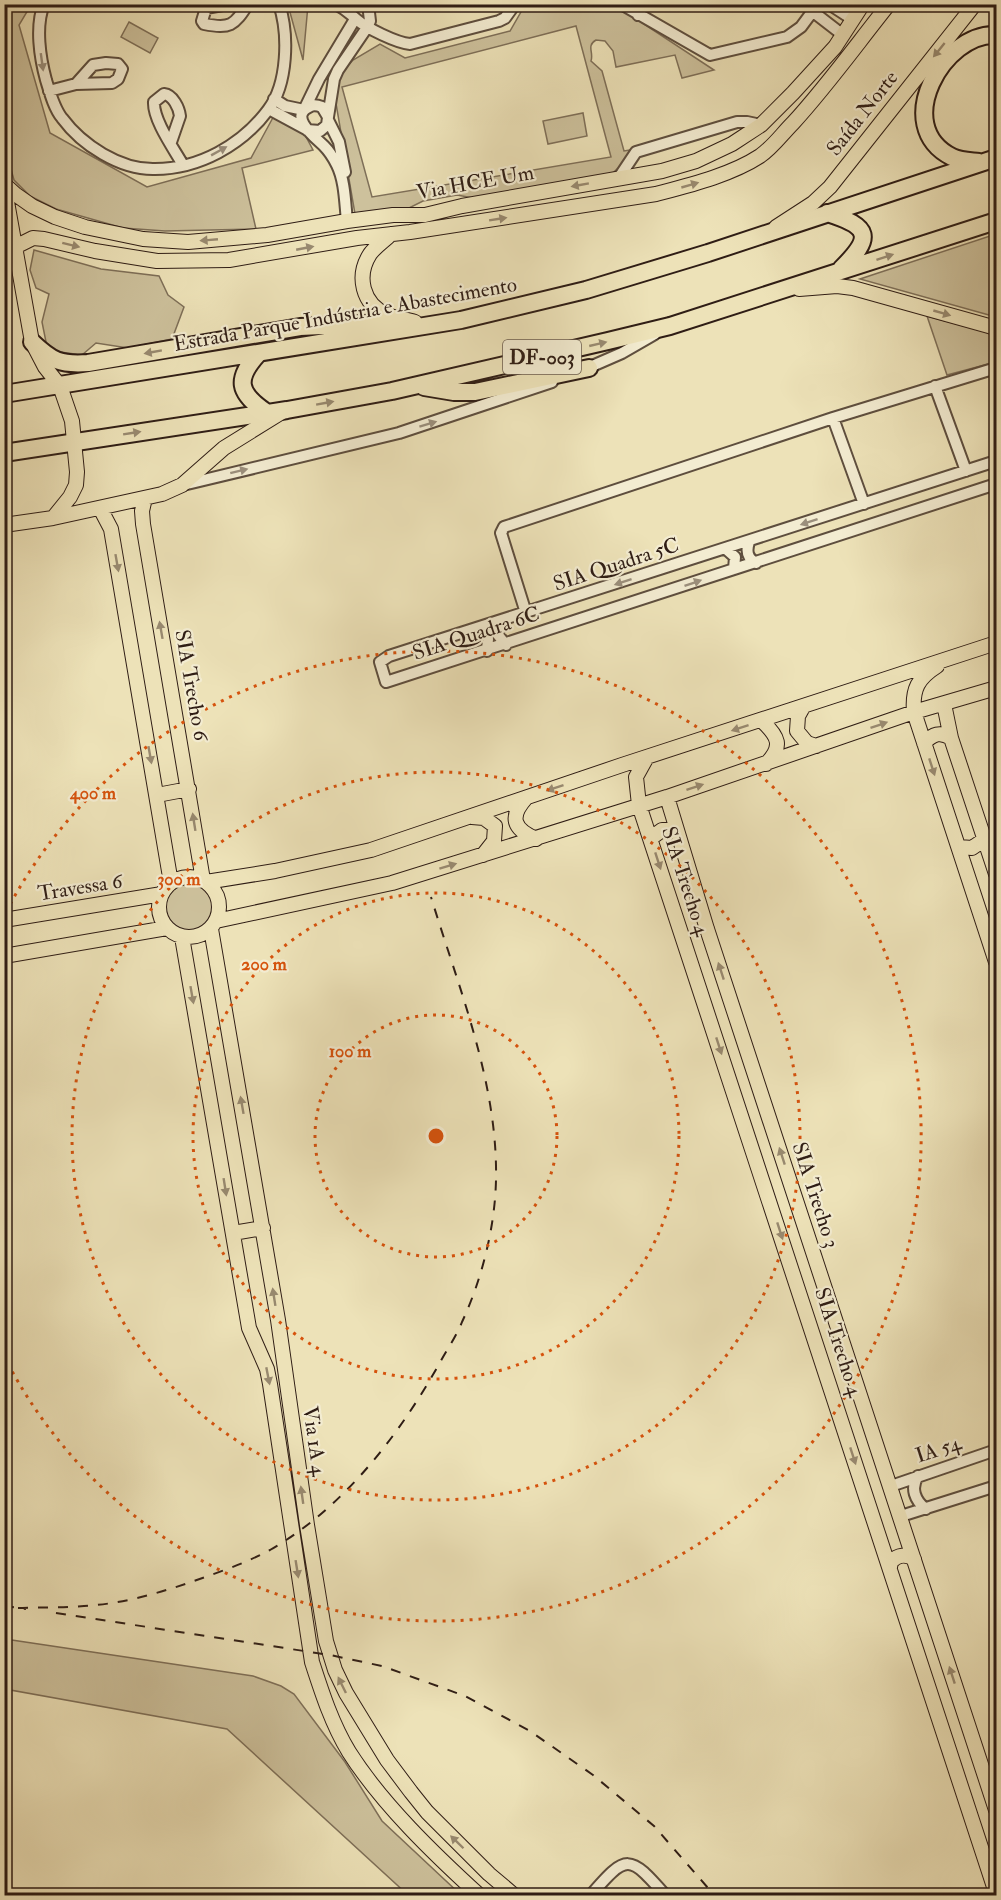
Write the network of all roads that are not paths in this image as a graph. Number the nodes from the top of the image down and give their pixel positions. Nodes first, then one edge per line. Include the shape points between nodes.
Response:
1 (44, 4) edge
2 (228, 4) edge
3 (248, 4) edge
4 (279, 4) edge
5 (336, 4) edge
6 (368, 4) edge
7 (514, 4) edge
8 (621, 4) edge
9 (644, 4) edge
10 (829, 4) edge
11 (863, 4) edge
12 (889, 4) edge
13 (975, 4) edge
14 (813, 6) edge
15 (638, 15) junction
16 (355, 19) junction
17 (852, 19) junction
18 (368, 26) junction
19 (843, 35) junction
20 (996, 35) edge
21 (338, 48) junction
22 (348, 56) junction
23 (813, 70) junction
24 (76, 84) dead end
25 (49, 91) junction
26 (820, 92) junction
27 (793, 93) junction
28 (272, 104) junction
29 (810, 105) junction
30 (304, 110) junction
31 (328, 119) junction
32 (761, 125) junction
33 (307, 129) junction
34 (171, 142) dead end
35 (990, 160) edge
36 (183, 165) junction
37 (618, 179) junction
38 (4, 185) edge
39 (462, 206) junction
40 (827, 213) junction
41 (393, 215) junction
42 (351, 220) junction
43 (996, 221) edge
44 (459, 225) junction
45 (768, 232) junction
46 (391, 234) junction
47 (267, 235) junction
48 (241, 238) junction
49 (15, 247) junction
50 (264, 256) junction
51 (207, 262) junction
52 (18, 264) junction
53 (4, 270) edge
54 (838, 272) junction
55 (782, 290) junction
56 (461, 320) junction
57 (415, 322) junction
58 (670, 326) junction
59 (995, 329) edge
60 (32, 342) junction
61 (258, 354) junction
62 (589, 368) junction
63 (996, 368) edge
64 (60, 386) junction
65 (414, 386) junction
66 (935, 386) junction
67 (4, 394) edge
68 (287, 410) junction
69 (266, 412) junction
70 (833, 418) junction
71 (74, 442) junction
72 (4, 453) edge
73 (996, 461) edge
74 (966, 471) junction
75 (936, 481) junction
76 (996, 484) edge
77 (182, 485) junction
78 (145, 498) junction
79 (940, 502) junction
80 (864, 504) junction
81 (100, 508) junction
82 (53, 518) junction
83 (4, 525) edge
84 (749, 542) junction
85 (726, 549) junction
86 (756, 563) junction
87 (734, 569) junction
88 (526, 613) junction
89 (500, 621) junction
90 (481, 627) junction
91 (996, 643) edge
92 (506, 645) junction
93 (487, 651) junction
94 (951, 657) junction
95 (386, 682) joint
96 (996, 688) edge
97 (944, 704) junction
98 (803, 707) junction
99 (914, 712) junction
100 (762, 721) junction
101 (951, 738) junction
102 (924, 743) junction
103 (816, 746) junction
104 (647, 757) junction
105 (766, 764) junction
106 (189, 789) junction
107 (157, 795) junction
108 (667, 797) junction
109 (526, 798) junction
110 (639, 805) junction
111 (469, 817) junction
112 (676, 830) junction
113 (536, 838) junction
114 (651, 838) junction
115 (985, 839) junction
116 (958, 847) junction
117 (481, 856) junction
118 (996, 874) edge
119 (204, 881) junction
120 (171, 883) junction
121 (162, 894) junction
122 (4, 920) edge
123 (214, 925) junction
124 (167, 928) junction
125 (707, 929) junction
126 (681, 934) junction
127 (182, 937) junction
128 (4, 956) edge
129 (996, 962) edge
130 (263, 1228) junction
131 (233, 1233) junction
132 (820, 1272) junction
133 (796, 1279) junction
134 (827, 1295) junction
135 (804, 1302) junction
136 (873, 1431) junction
137 (846, 1434) junction
138 (996, 1450) edge
139 (918, 1476) junction
140 (891, 1486) junction
141 (996, 1486) edge
142 (926, 1509) junction
143 (901, 1516) junction
144 (914, 1559) junction
145 (890, 1567) junction
146 (964, 1712) junction
147 (940, 1721) junction
148 (973, 1737) junction
149 (948, 1744) junction
150 (990, 1791) junction
151 (964, 1792) junction
152 (996, 1810) edge
153 (474, 1858) junction
154 (489, 1874) junction
155 (457, 1875) junction
156 (477, 1893) edge
157 (996, 1893) edge
158 (515, 1896) edge
159 (590, 1896) edge
160 (666, 1896) edge

1 -> 25 street via 40,14 40,48
2 - 3 street via 206,8 204,24 231,25
4 - 28 street via 285,57
5 - 16 street
6 - 18 street
7 - 18 street via 499,21 410,44
8 - 15 street
9 - 15 street
10 - 17 street
11 - 17 main road, Via HCE Um
12 - 26 main road
13 -> 45 main road, Saída Norte via 830,187
14 - 15 street via 801,27 787,37 716,55 703,52
14 - 19 street
16 - 18 street
16 - 21 street
17 - 19 main road, Via HCE Um
18 - 22 street
19 - 23 main road, Via HCE Um
20 - 35 highway via 973,39 957,50 930,87 923,109 924,124 939,147 958,159
21 - 22 street
21 - 30 street
22 - 31 street via 334,79
23 - 26 main road via 809,84
23 - 27 main road, Via HCE Um
24 - 25 street
25 - 36 street via 61,117 78,136 104,154 154,169
26 - 29 main road
27 - 29 main road
27 - 32 main road, Via HCE Um
28 - 30 street
28 - 33 street
36 -> 28 street via 202,161 245,135
44 -> 29 main road via 656,194 694,184 760,156
30 - 31 street via 318,106 325,110
30 - 33 street via 301,120
31 - 33 street via 320,131
31 - 42 street via 339,142
32 - 37 main road, Via HCE Um via 696,161
32 - 37 street via 737,122 636,152
33 - 42 street via 338,166
34 - 36 street
35 - 40 highway, Estrada Parque Indústria e Abastecimento / DF-003
37 -> 39 main road, Via HCE Um
48 -> 38 main road, Via HCE Um via 188,242 143,239 85,227 55,218
38 - 49 main road, Via HCE Um
39 - 41 main road, Via HCE Um via 425,215
39 - 44 main road via 454,213
40 - 45 highway, Estrada Parque Indústria e Abastecimento / DF-003
40 - 54 highway via 850,220 862,235 863,242 856,254
41 - 42 main road, Via HCE Um
41 - 46 main road via 398,225
42 - 47 main road, Via HCE Um
54 -> 43 highway, DF-003
44 - 46 main road
45 - 56 highway, Estrada Parque Indústria e Abastecimento / DF-003 via 586,290
50 -> 46 main road
46 - 57 main road via 371,252 364,265 363,289 375,308
47 - 48 main road, Via HCE Um
47 - 50 main road via 258,244
48 - 51 main road via 243,252
49 -> 51 main road via 33,238 44,238 157,261
49 - 52 main road, Via HCE Um
50 - 51 main road
52 - 53 main road
52 - 60 main road, Via HCE Um
54 - 55 highway, DF-003
55 - 58 highway, DF-003
55 -> 59 main road via 853,288
56 - 57 highway
56 - 61 highway, Estrada Parque Indústria e Abastecimento / DF-003
57 -> 60 highway via 300,327 69,364 46,357
58 - 62 street
65 -> 58 highway, DF-003
60 - 64 main road, Via HCE Um via 38,358
61 - 64 highway, Estrada Parque Indústria e Abastecimento / DF-003
61 - 69 highway via 244,372 242,384 253,403
62 - 65 highway via 475,392
77 -> 62 street via 417,428
63 - 66 street
64 - 67 highway, Estrada Parque Indústria e Abastecimento / DF-003
64 - 71 main road
68 -> 65 highway, DF-003
66 - 70 street
66 - 74 street
68 - 69 highway, DF-003
68 - 77 main road via 232,442
71 -> 69 highway, DF-003
70 - 80 street
70 - 88 street via 504,527 501,530
71 - 72 highway, DF-003
71 - 82 main road via 76,485
73 - 74 street, SIA Quadra 5C
74 - 75 street, SIA Quadra 5C
75 - 79 street via 944,493
75 - 80 street, SIA Quadra 5C
76 - 79 street, SIA Quadra 6C
77 - 78 main road
78 - 81 main road
106 -> 78 main road, SIA Trecho 6 via 143,524
79 - 86 street, SIA Quadra 6C
80 -> 84 street, SIA Quadra 5C
81 - 82 main road
81 -> 107 main road via 111,529
82 - 83 main road
84 - 85 street, SIA Quadra 5C
84 - 86 street via 748,555
85 - 87 street via 735,557
85 -> 88 street, SIA Quadra 5C
86 - 87 street, SIA Quadra 6C
92 -> 87 street, SIA Quadra 6C
88 - 89 street, SIA Quadra 5C
89 - 90 street, SIA Quadra 5C
89 - 92 street via 498,635
90 - 93 street via 488,639
90 - 95 street, SIA Quadra 5C via 389,656 380,662
91 - 94 main road
92 - 93 street, SIA Quadra 6C
93 - 95 street, SIA Quadra 6C
94 - 98 main road
94 - 99 main road via 918,681
96 - 97 main road
97 - 99 main road
97 - 101 main road
98 - 100 main road
98 - 103 main road via 797,731 807,743
99 - 102 main road
103 -> 99 main road
100 -> 104 main road
100 - 105 main road via 777,743 777,750
101 - 102 main road via 936,734
101 - 115 main road
102 -> 116 main road
103 - 105 main road
104 -> 109 main road
104 - 110 main road, SIA Trecho 4 via 636,777
108 -> 105 main road
106 - 107 main road
119 -> 106 main road, SIA Trecho 6
107 - 120 main road
108 - 110 main road
108 - 112 main road, SIA Trecho 3
109 - 111 main road
109 - 113 main road via 516,812 516,824
110 - 113 main road
110 - 114 main road, SIA Trecho 4
111 - 117 main road via 484,818 495,826 494,841
111 - 119 main road via 371,850 275,871
112 - 114 main road via 662,830
112 - 125 main road, SIA Trecho 3
113 - 117 main road
114 -> 126 main road, SIA Trecho 4
115 - 116 main road via 972,848
115 - 118 main road
116 - 129 main road
123 -> 117 main road via 392,883
119 - 120 main road via 186,877
119 - 123 main road via 219,900 220,911
120 - 121 main road
121 - 122 main road, Travessa 6
121 - 124 main road via 159,912
123 - 127 main road via 202,935
130 -> 123 main road, Via 1A 4
124 - 127 main road
124 - 128 main road
125 - 126 main road via 694,936
132 -> 125 main road, SIA Trecho 3
126 -> 133 main road, SIA Trecho 4
127 -> 131 main road, Via 1A 4
130 - 131 main road
153 -> 130 main road, Via 1A 4 via 441,1827 387,1760 335,1670 326,1641 307,1525
131 -> 155 main road, Via 1A 4 via 249,1328 267,1368 312,1662 325,1701 349,1752 386,1800
132 - 133 main road via 809,1281
132 - 134 main road, SIA Trecho 3
133 - 135 main road, SIA Trecho 4
134 - 135 main road via 813,1294
134 - 136 main road, SIA Trecho 3
135 - 137 main road, SIA Trecho 4
136 - 137 main road
136 - 140 main road, SIA Trecho 3
137 -> 145 main road, SIA Trecho 4
138 - 139 street, IA 54
139 - 140 street, IA 54
139 - 142 street via 915,1493
140 - 143 main road, SIA Trecho 3
141 - 142 street
142 - 143 street
143 - 144 main road, SIA Trecho 3
144 - 145 main road via 899,1556
146 -> 144 main road, SIA Trecho 3
145 - 147 main road, SIA Trecho 4
146 - 147 main road via 954,1722
146 - 148 main road, SIA Trecho 3
147 - 149 main road, SIA Trecho 4
148 - 149 main road via 956,1733
148 - 150 main road, SIA Trecho 3
149 - 151 main road, SIA Trecho 4
150 - 151 main road
150 - 152 main road, SIA Trecho 3
151 - 157 main road, SIA Trecho 4
153 - 154 main road, Via 1A 4
153 - 155 main road via 470,1870
154 - 156 main road via 477,1881
154 - 158 main road, Via 1A 4
155 - 156 main road, Via 1A 4
159 - 160 street via 615,1869 626,1863 640,1868

